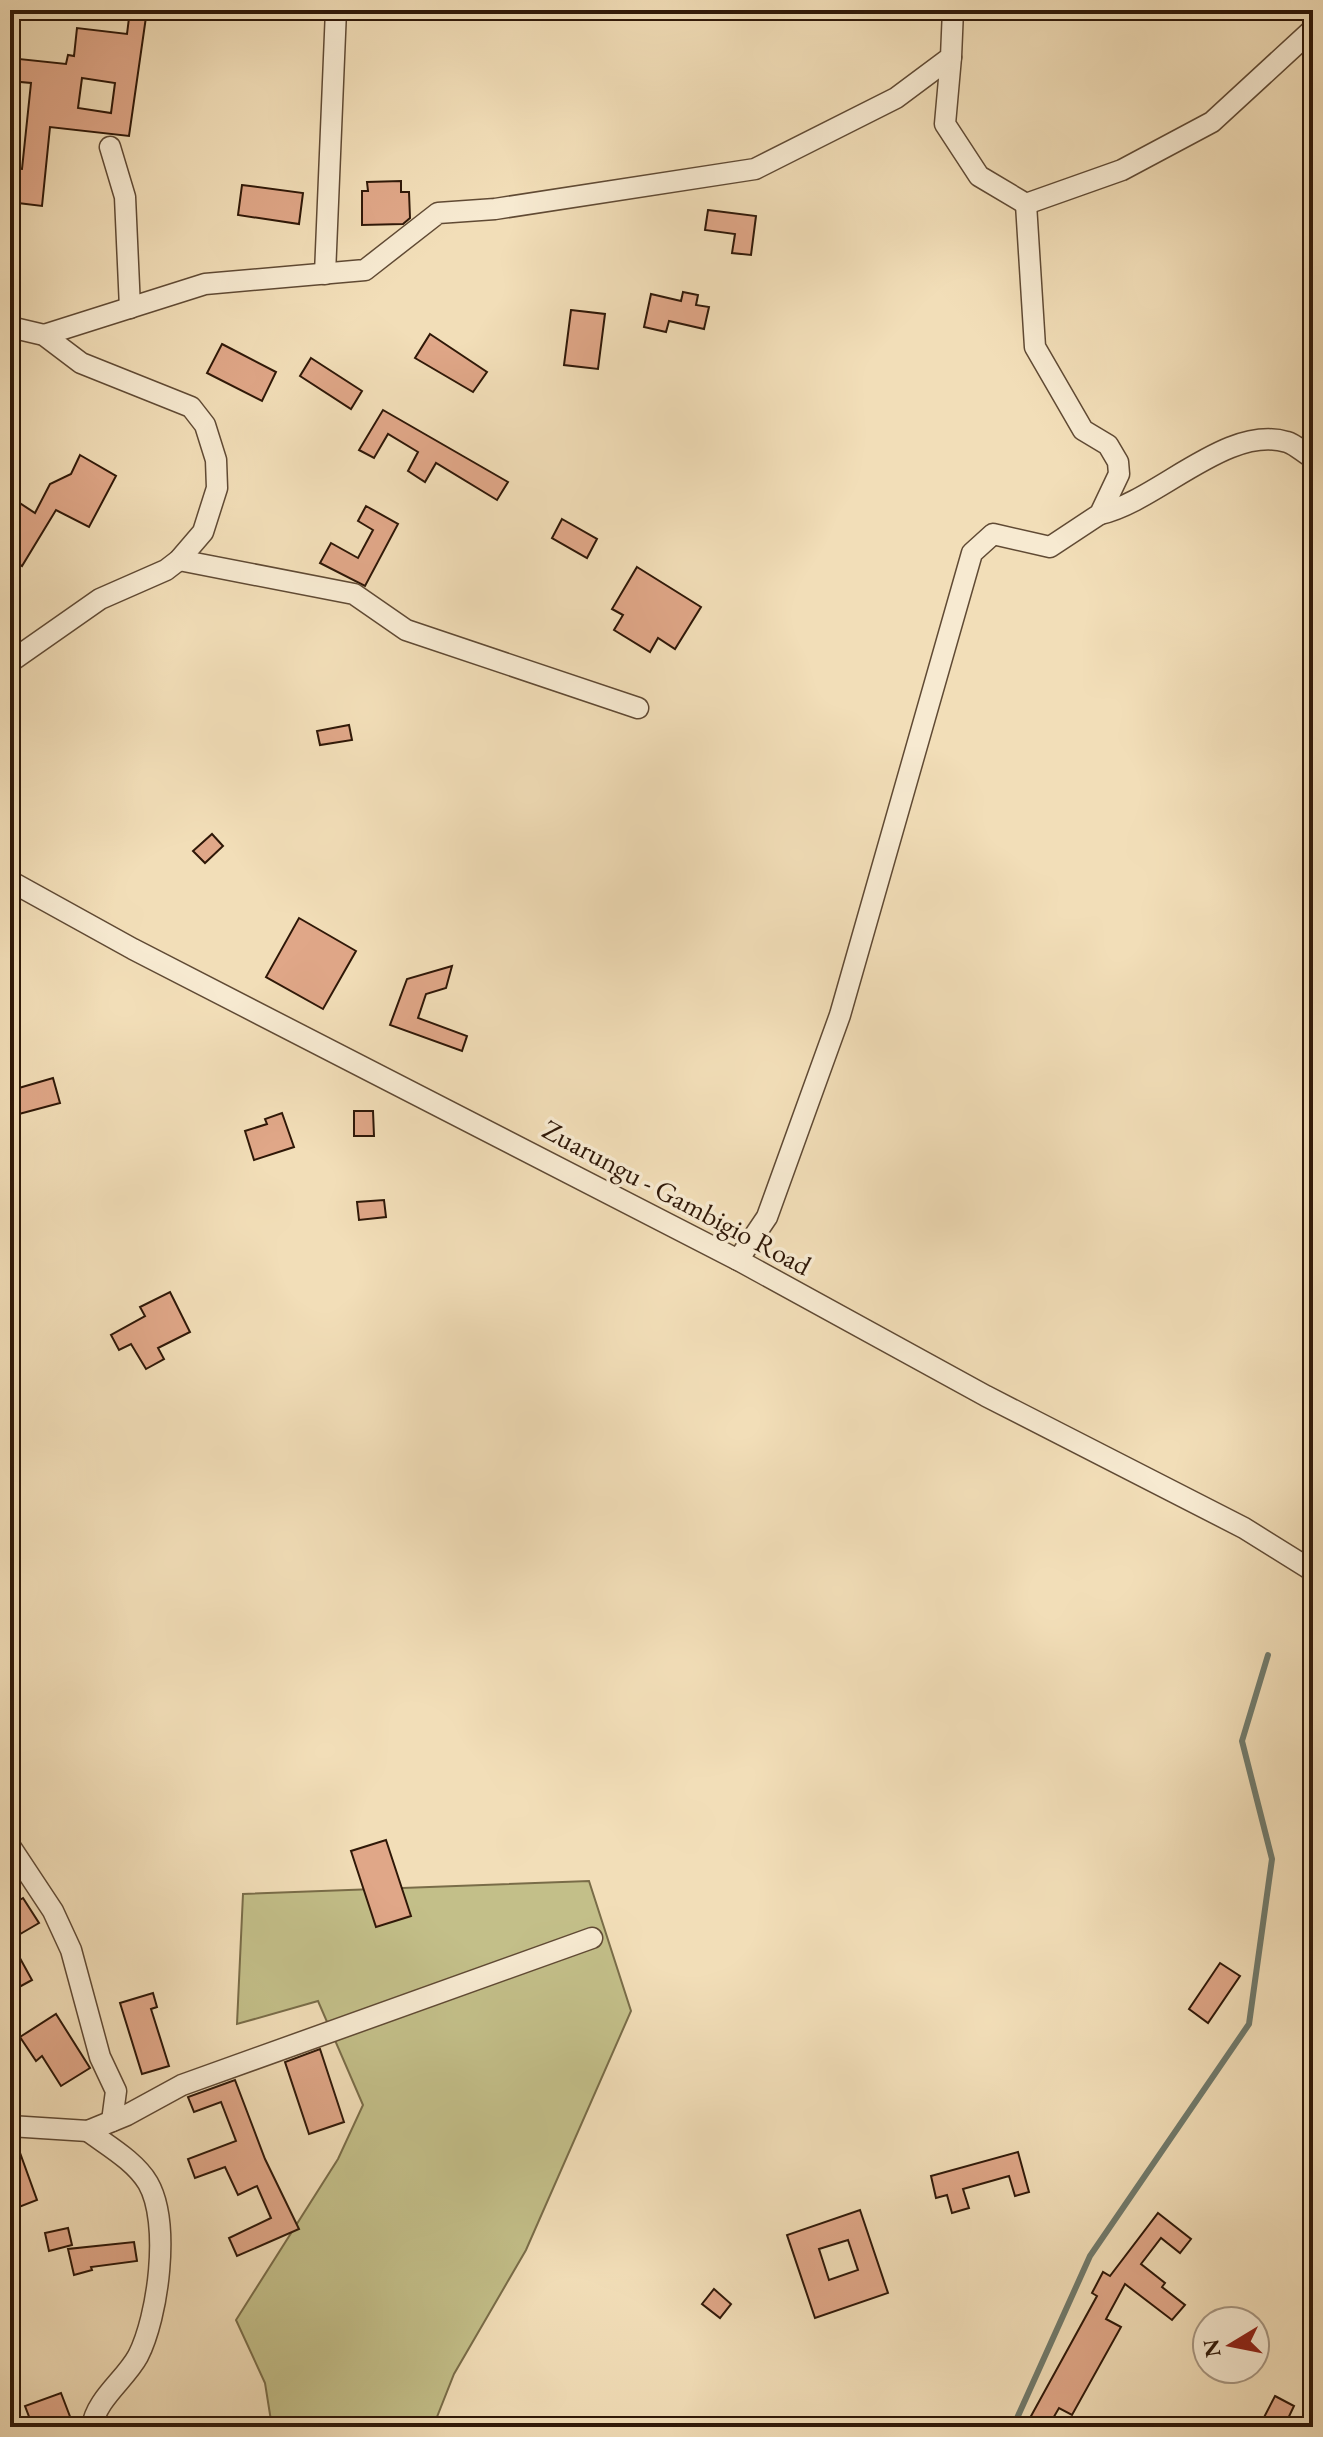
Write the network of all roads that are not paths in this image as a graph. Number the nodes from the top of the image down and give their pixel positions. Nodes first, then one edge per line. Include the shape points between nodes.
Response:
1 (336, 10) edge
2 (953, 10) edge
3 (1313, 29) edge
4 (951, 57) junction
5 (110, 147) dead end
6 (1026, 204) junction
7 (325, 274) junction
8 (130, 308) junction
9 (10, 327) edge
10 (44, 335) junction
11 (1313, 458) edge
12 (1100, 514) junction
13 (179, 560) junction
14 (10, 662) edge
15 (638, 708) dead end
16 (10, 881) edge
17 (738, 1260) junction
18 (1313, 1571) edge
19 (10, 1846) edge
20 (592, 1938) dead end
21 (112, 2121) junction
22 (10, 2126) edge
23 (88, 2131) junction
24 (92, 2427) edge

1 - 7 street
2 - 4 street
3 - 6 street via 1212,122 1122,170
4 - 6 street via 945,124 979,176
4 - 7 street via 896,98 755,169 438,213 365,270
5 - 8 street via 125,197
6 - 12 street via 1035,347 1083,430 1108,445 1118,462 1119,474
7 - 8 street via 205,284
8 - 10 street
9 - 10 street
10 - 13 street via 81,363 191,407 205,425 216,460 217,488 203,532
11 - 12 street via 1287,442 1240,441 1125,508
12 - 17 street via 1050,547 993,534 972,553 840,1015 767,1217
13 - 14 street via 100,599
13 - 15 street via 354,594 406,630
16 - 17 street, Zuarungu - Gambigio Road
17 - 18 street, Zuarungu - Gambigio Road via 986,1396 1244,1528
19 - 21 street via 53,1911 71,1950 100,2057 116,2091
20 - 21 street via 182,2085
21 - 23 street
22 - 23 street
23 - 24 street via 147,2182 158,2209 159,2261 148,2333

